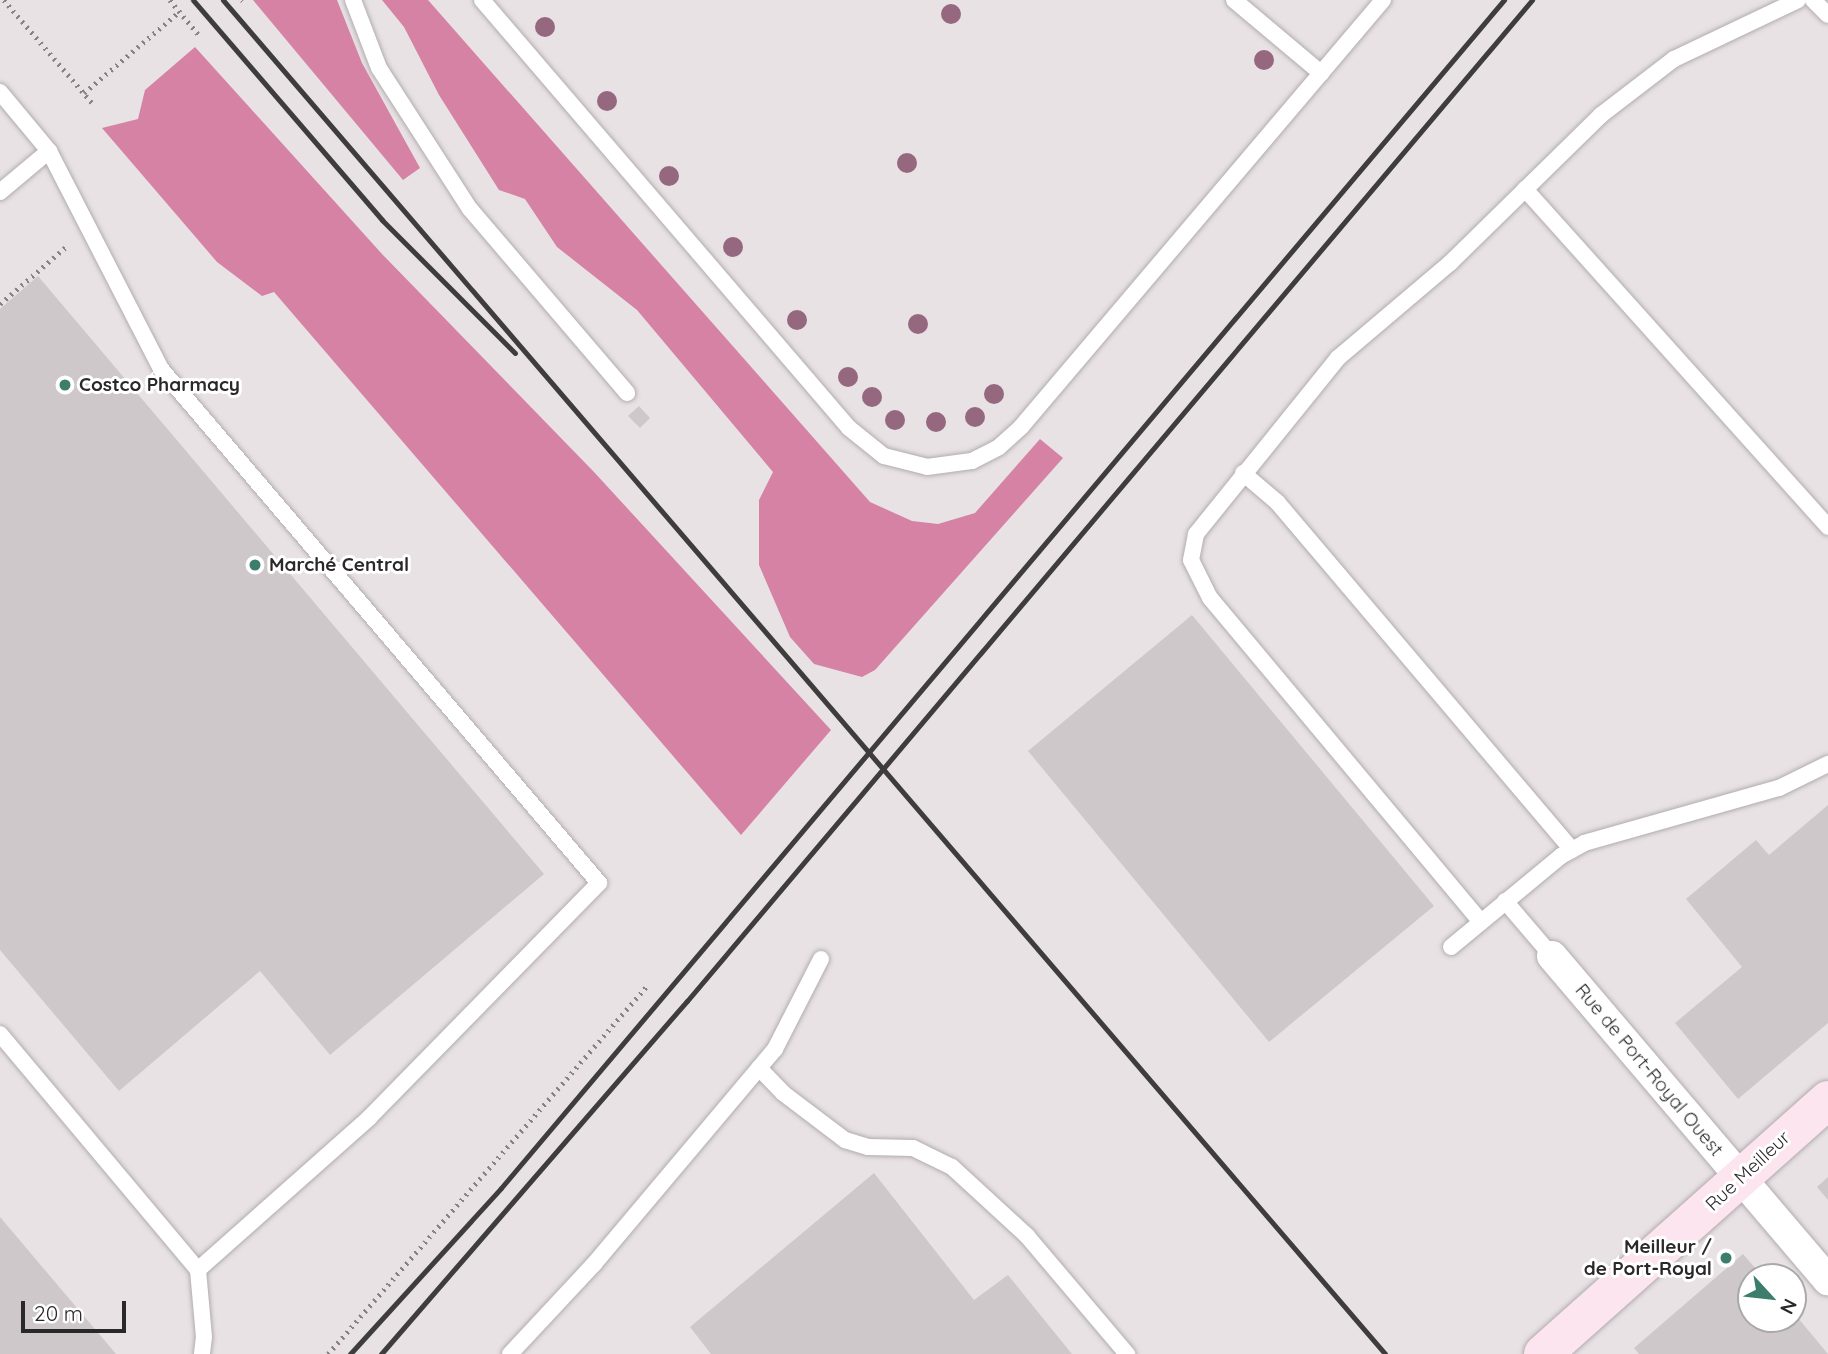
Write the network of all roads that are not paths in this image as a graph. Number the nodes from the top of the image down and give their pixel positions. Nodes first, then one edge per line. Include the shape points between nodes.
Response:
1 (353, 0) edge
2 (482, 0) edge
3 (1234, 0) edge
4 (1383, 0) edge
5 (1798, 0) edge
6 (1813, 0) edge
7 (1828, 15) edge
8 (1321, 73) junction
9 (0, 92) edge
10 (49, 150) junction
11 (1525, 189) junction
12 (0, 192) edge
13 (627, 393) dead end
14 (1243, 473) junction
15 (1828, 527) edge
16 (1828, 764) edge
17 (1572, 850) junction
18 (1505, 901) junction
19 (1481, 922) junction
20 (1451, 947) dead end
21 (1552, 956) joint
22 (821, 959) dead end
23 (0, 1034) edge
24 (759, 1068) junction
25 (1828, 1100) edge
26 (1741, 1178) junction
27 (198, 1270) junction
28 (1828, 1280) edge
29 (202, 1354) edge
30 (510, 1354) edge
31 (1127, 1354) edge
32 (1543, 1354) edge

1 - 13 lane via 379,68 470,209
2 - 8 lane via 849,428 884,456 927,467 972,461 1015,433
3 - 8 lane
4 - 8 lane
5 - 11 lane via 1674,59 1643,80
6 - 7 lane
9 - 10 lane
10 - 12 lane
10 - 27 lane via 160,369 599,883 369,1118
11 - 14 lane via 1450,263 1338,358
11 - 15 lane
14 - 17 lane via 1277,502
14 - 19 lane via 1196,534 1191,560 1196,577
16 - 17 lane via 1779,788 1622,829
17 - 18 lane
18 - 19 lane
18 - 21 lane
19 - 20 lane
21 - 26 street, Rue de Port-Royal Ouest
22 - 24 lane via 775,1049
23 - 27 lane
24 - 30 lane via 594,1264
24 - 31 lane via 783,1093 845,1140 867,1147 913,1148 951,1167 1027,1236
25 - 26 street, Rue Meilleur
26 - 28 street, Rue de Port-Royal Ouest
26 - 32 street, Rue Meilleur
27 - 29 lane

